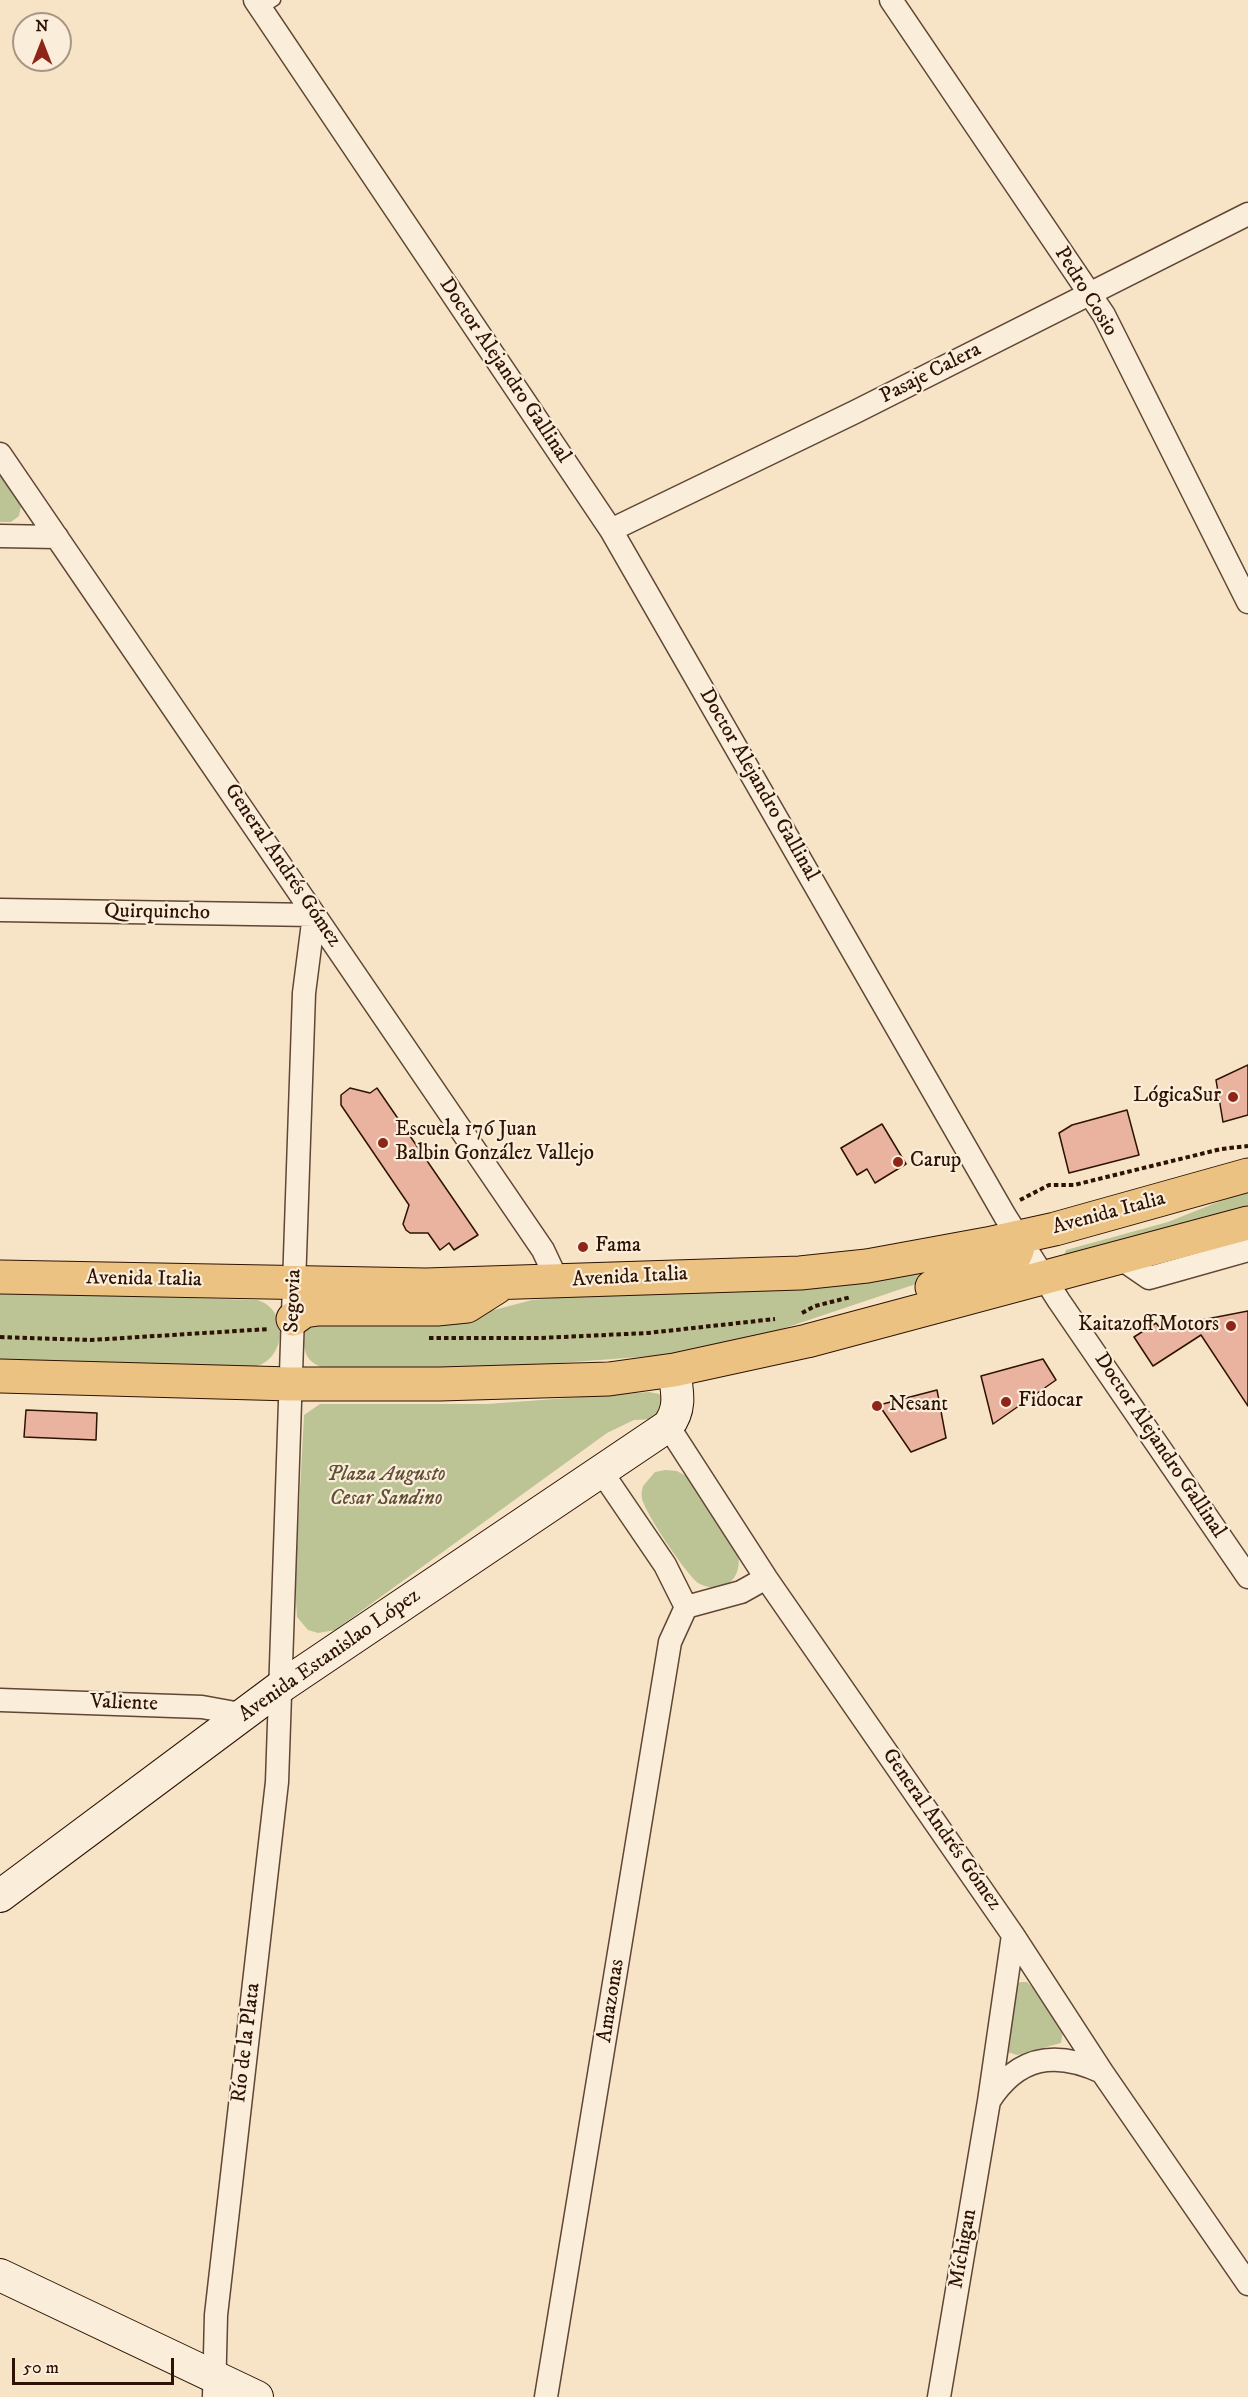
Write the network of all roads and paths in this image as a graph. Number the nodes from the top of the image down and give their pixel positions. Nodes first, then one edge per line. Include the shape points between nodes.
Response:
1 (891, 0) edge
2 (264, 3) edge
3 (1248, 214) edge
4 (1089, 295) junction
5 (0, 454) edge
6 (611, 530) junction
7 (0, 536) edge
8 (57, 537) junction
9 (1248, 602) edge
10 (0, 910) edge
11 (314, 915) junction
12 (1248, 1146) edge
13 (1235, 1179) edge
14 (1010, 1204) dead end
15 (1248, 1223) edge
16 (1018, 1237) junction
17 (1248, 1250) edge
18 (1117, 1256) junction
19 (0, 1277) edge
20 (1045, 1279) junction
21 (558, 1281) junction
22 (294, 1283) junction
23 (504, 1283) junction
24 (860, 1295) dead end
25 (782, 1318) dead end
26 (293, 1324) junction
27 (800, 1329) junction
28 (0, 1337) edge
29 (421, 1338) dead end
30 (674, 1370) junction
31 (0, 1376) edge
32 (291, 1384) junction
33 (668, 1426) junction
34 (601, 1471) junction
35 (1248, 1577) edge
36 (766, 1578) junction
37 (686, 1607) junction
38 (279, 1688) junction
39 (0, 1700) edge
40 (246, 1715) junction
41 (0, 1896) edge
42 (1013, 1935) junction
43 (1102, 2072) junction
44 (989, 2101) junction
45 (0, 2275) edge
46 (1248, 2284) edge
47 (214, 2387) edge
48 (257, 2397) edge
49 (546, 2397) edge
50 (939, 2397) edge

1 - 4 street, Pedro Cosio
2 - 6 street, Doctor Alejandro Gallinal
3 - 4 street, Pasaje Calera
4 - 6 street, Pasaje Calera
4 - 9 street, Pedro Cosio via 1104,315
5 - 8 street, General Andrés Gómez
6 - 16 street, Doctor Alejandro Gallinal
7 - 8 street
8 - 11 street, General Andrés Gómez
10 - 11 street, Quirquincho
11 - 21 street, General Andrés Gómez via 543,1250
11 - 22 street, Segovia via 304,993
12 - 14 path via 1074,1185 1049,1185
13 - 16 main road, Avenida Italia
13 - 20 main road via 1175,1215 1061,1247 1051,1256
15 - 18 main road, Avenida Italia
16 - 20 street, Doctor Alejandro Gallinal
16 - 21 main road, Avenida Italia via 924,1257 811,1272
16 - 27 main road via 1013,1258 1001,1266
17 - 18 street, Avenida Italia via 1149,1278
18 - 20 main road, Avenida Italia
19 - 22 main road, Avenida Italia
20 - 27 main road, Avenida Italia
20 - 35 street, Doctor Alejandro Gallinal
21 - 23 main road, Avenida Italia
22 - 23 main road, Avenida Italia
22 - 26 street, Segovia
23 - 26 main road via 467,1306 318,1309 304,1311
24 - 27 path via 815,1305
25 - 29 path via 648,1333
26 - 28 path via 90,1340
26 - 32 street, Segovia
27 - 30 main road, Avenida Italia
30 - 32 main road, Avenida Italia via 609,1379 542,1382
30 - 33 street via 678,1405
31 - 32 main road, Avenida Italia
32 - 38 street, Segovia
33 - 34 street, Avenida Estanislao López
33 - 36 street, General Andrés Gómez
34 - 37 street via 665,1564
34 - 38 street, Avenida Estanislao López
36 - 37 street via 741,1592
36 - 42 street, General Andrés Gómez
37 - 49 street, Amazonas via 670,1642
38 - 40 street, Avenida Estanislao López
38 - 47 street, Río de la Plata via 277,1782 216,2315
39 - 40 street, Valiente via 202,1707
40 - 41 street, Avenida Estanislao López
42 - 43 street, General Andrés Gómez
42 - 44 street, Míchigan
43 - 44 street, Míchigan via 1074,2061 1040,2061 1010,2074
43 - 46 street, General Andrés Gómez
44 - 50 street, Míchigan
45 - 47 street
47 - 48 street

